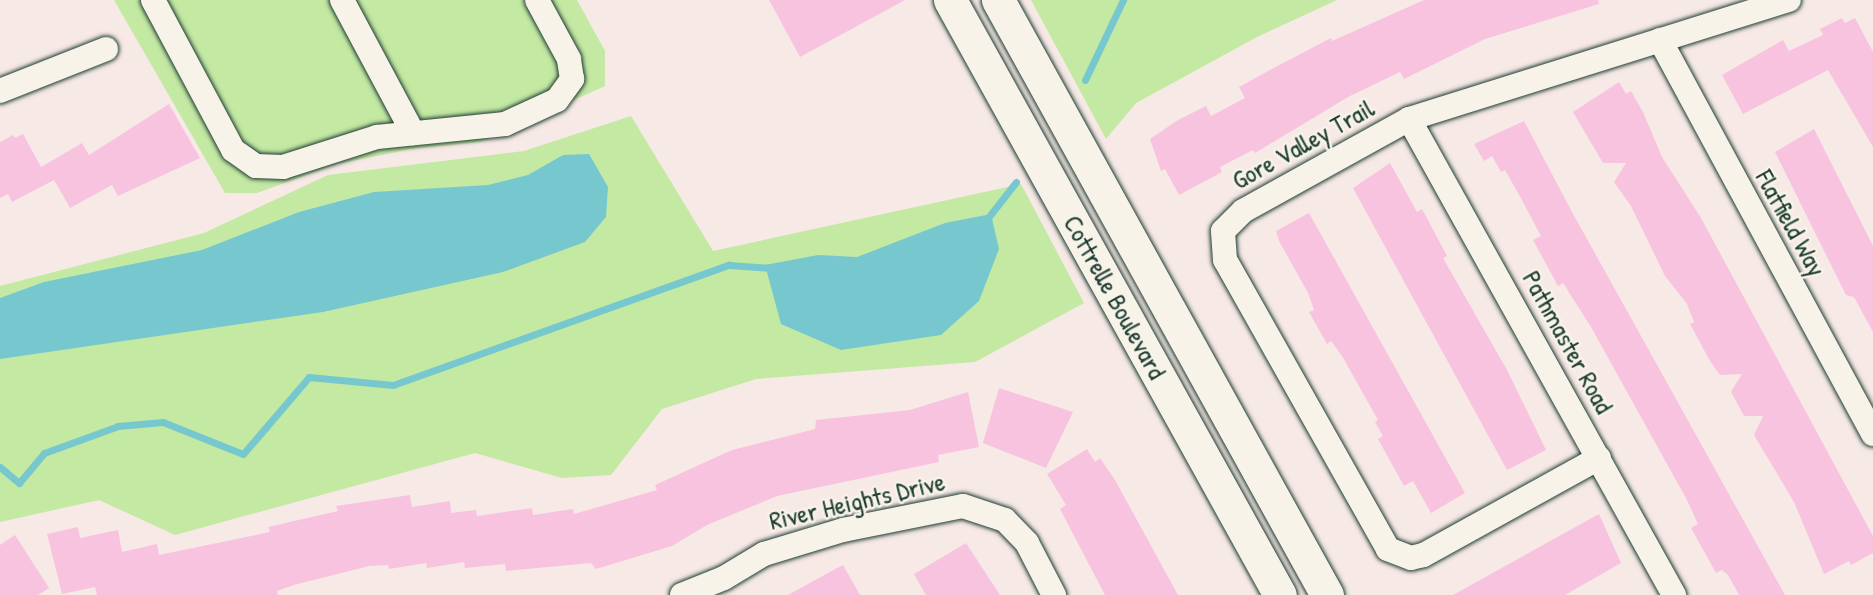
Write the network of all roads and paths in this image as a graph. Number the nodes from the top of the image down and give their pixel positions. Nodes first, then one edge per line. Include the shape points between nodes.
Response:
1 (153, 0) edge
2 (342, 0) edge
3 (537, 0) edge
4 (950, 0) edge
5 (998, 0) edge
6 (1789, 0) edge
7 (1660, 40) junction
8 (106, 49) dead end
9 (0, 91) edge
10 (1409, 119) junction
11 (413, 134) junction
12 (1873, 434) edge
13 (1599, 458) junction
14 (729, 586) edge
15 (682, 595) edge
16 (1054, 595) edge
17 (1280, 595) edge
18 (1327, 595) edge
19 (1674, 595) edge

1 - 11 street via 233,150 256,166 283,166 377,137
2 - 11 street
3 - 11 street via 569,59 572,79 557,100 505,124
4 - 17 main road, Cottrelle Boulevard
5 - 18 main road, Cottrelle Boulevard
6 - 7 street, Gore Valley Trail
7 - 10 street, Gore Valley Trail
7 - 12 street, Flatfield Way
8 - 9 street
10 - 13 street, Pathmaster Road
10 - 13 street, Gore Valley Trail via 1242,211 1223,232 1225,260 1372,525 1388,549 1411,558 1423,555
13 - 19 street, Pathmaster Road
14 - 15 street, River Heights Drive
14 - 16 street, River Heights Drive via 764,554 843,530 963,506 1005,520 1027,543

